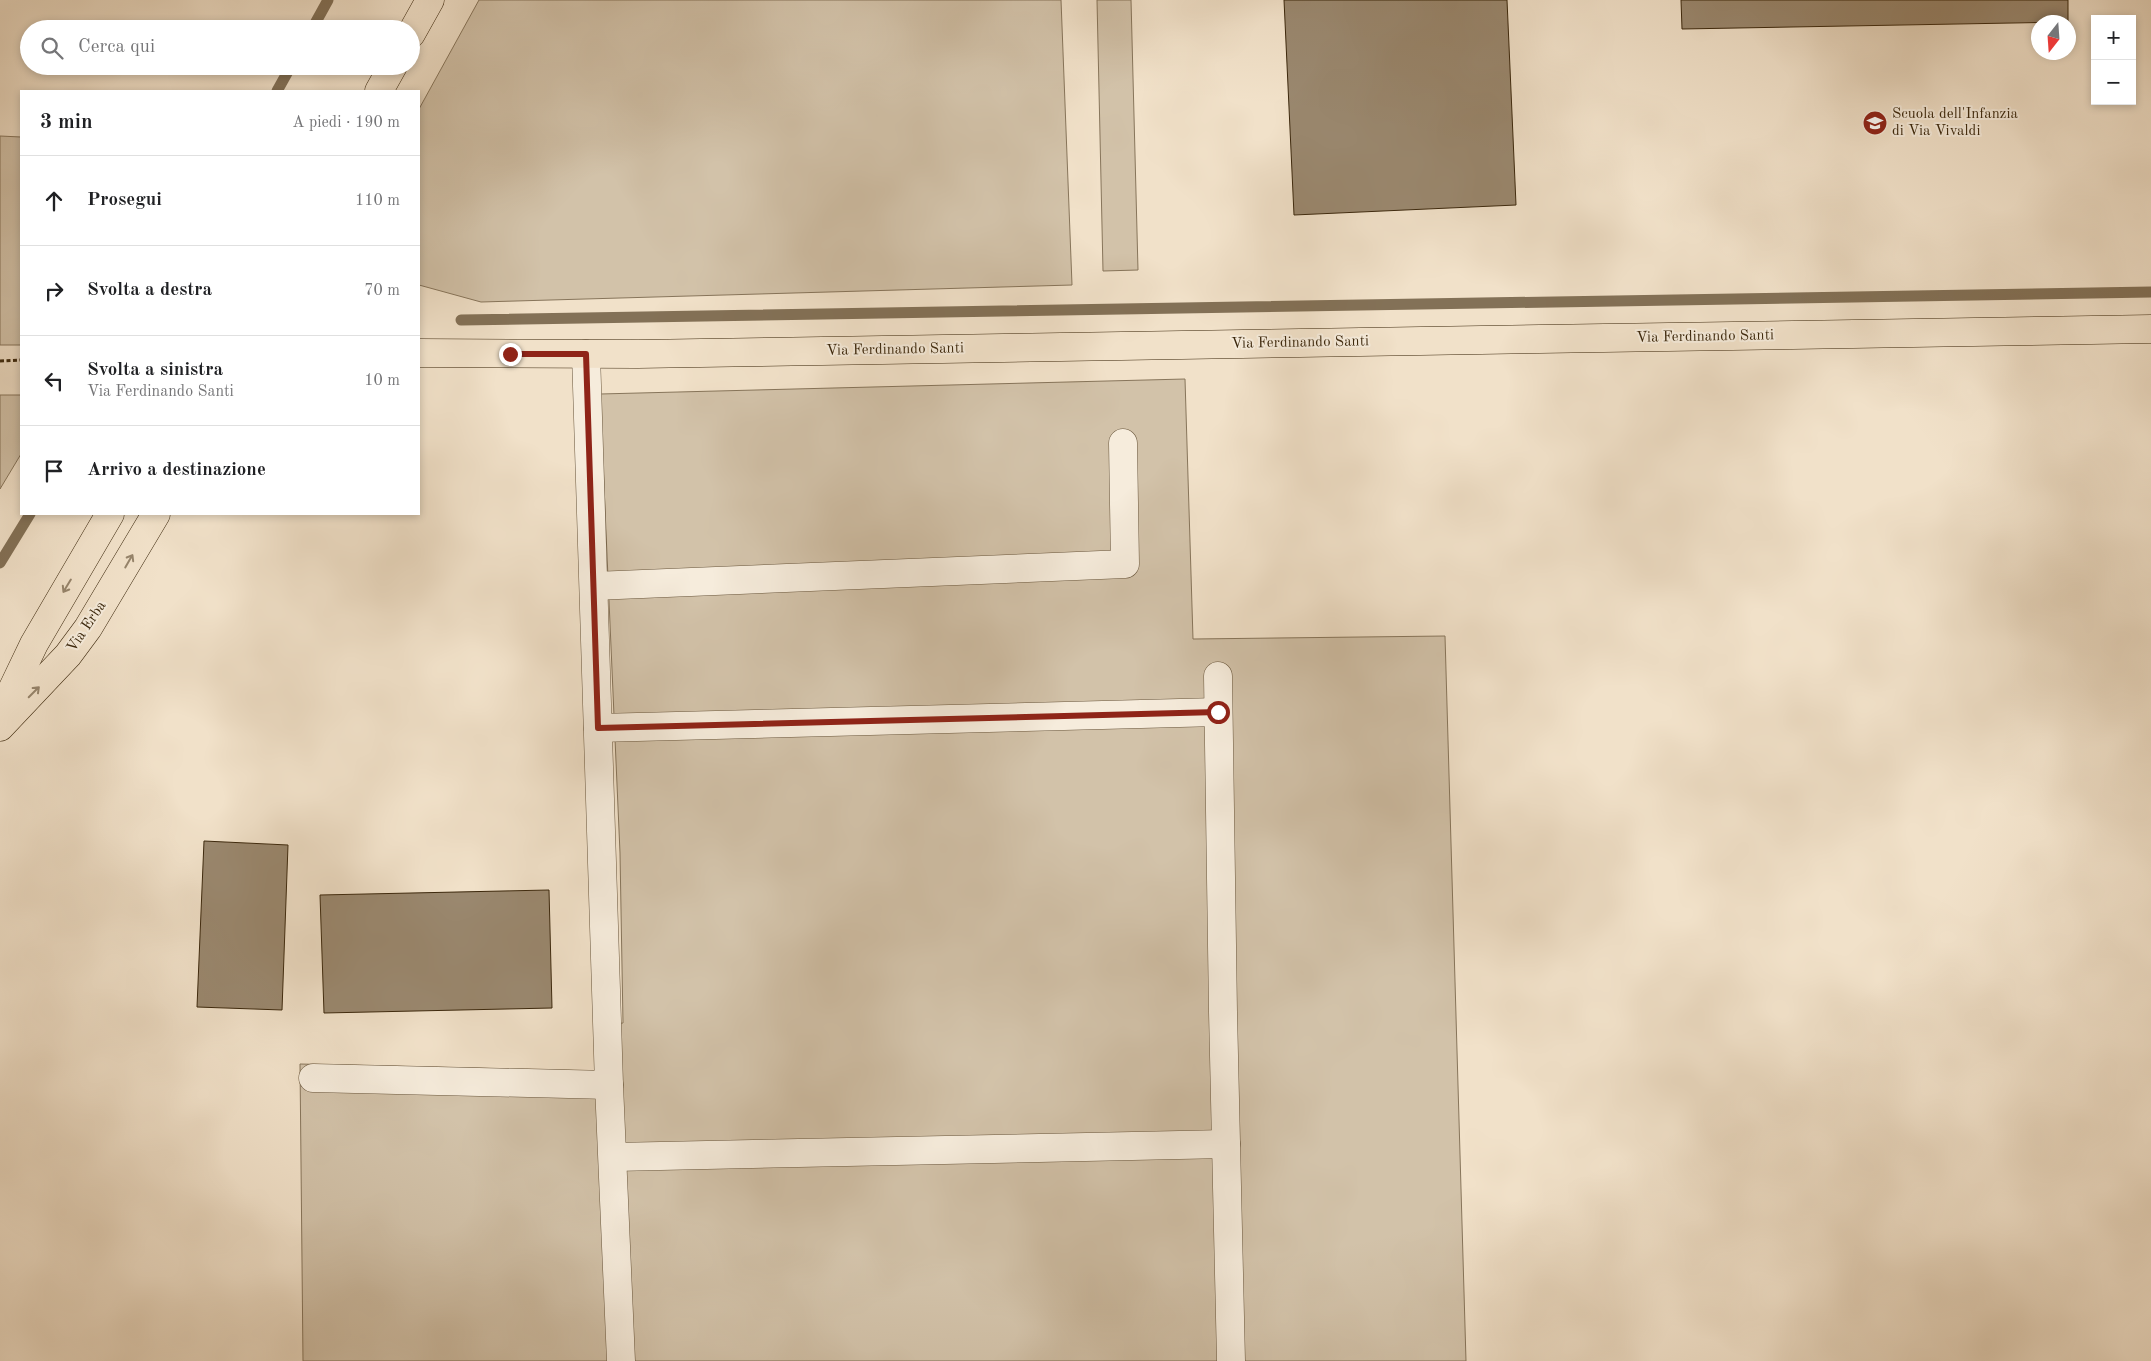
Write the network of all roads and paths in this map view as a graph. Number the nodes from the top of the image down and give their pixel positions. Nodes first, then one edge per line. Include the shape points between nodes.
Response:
1 (430, 0) edge
2 (419, 20) edge
3 (388, 75) edge
4 (381, 90) edge
5 (2151, 330) edge
6 (420, 337) edge
7 (420, 353) edge
8 (449, 353) junction
9 (586, 354) junction
10 (20, 360) edge
11 (0, 361) edge
12 (1123, 443) dead end
13 (109, 515) edge
14 (155, 515) edge
15 (594, 586) junction
16 (1218, 676) dead end
17 (1218, 712) junction
18 (0, 716) edge
19 (0, 727) edge
20 (598, 728) junction
21 (312, 1078) dead end
22 (609, 1085) junction
23 (1226, 1144) junction
24 (614, 1157) junction
25 (621, 1361) edge
26 (1231, 1361) edge

1 - 2 main road
3 - 4 main road
5 - 9 main road, Via Ferdinando Santi
6 - 8 main road, Via Ferdinando Santi
7 - 8 main road, Via Ferdinando Santi
8 - 9 main road, Via Ferdinando Santi
9 - 15 lane
10 - 11 path
12 - 15 lane via 1125,564
13 -> 18 main road via 34,644
19 -> 14 main road, Via Erba via 68,655 88,628
15 - 20 lane
16 - 17 lane
17 - 20 lane
17 - 23 lane
20 - 22 lane
21 - 22 lane
22 - 24 lane
23 - 24 lane
23 - 26 lane
24 - 25 lane

